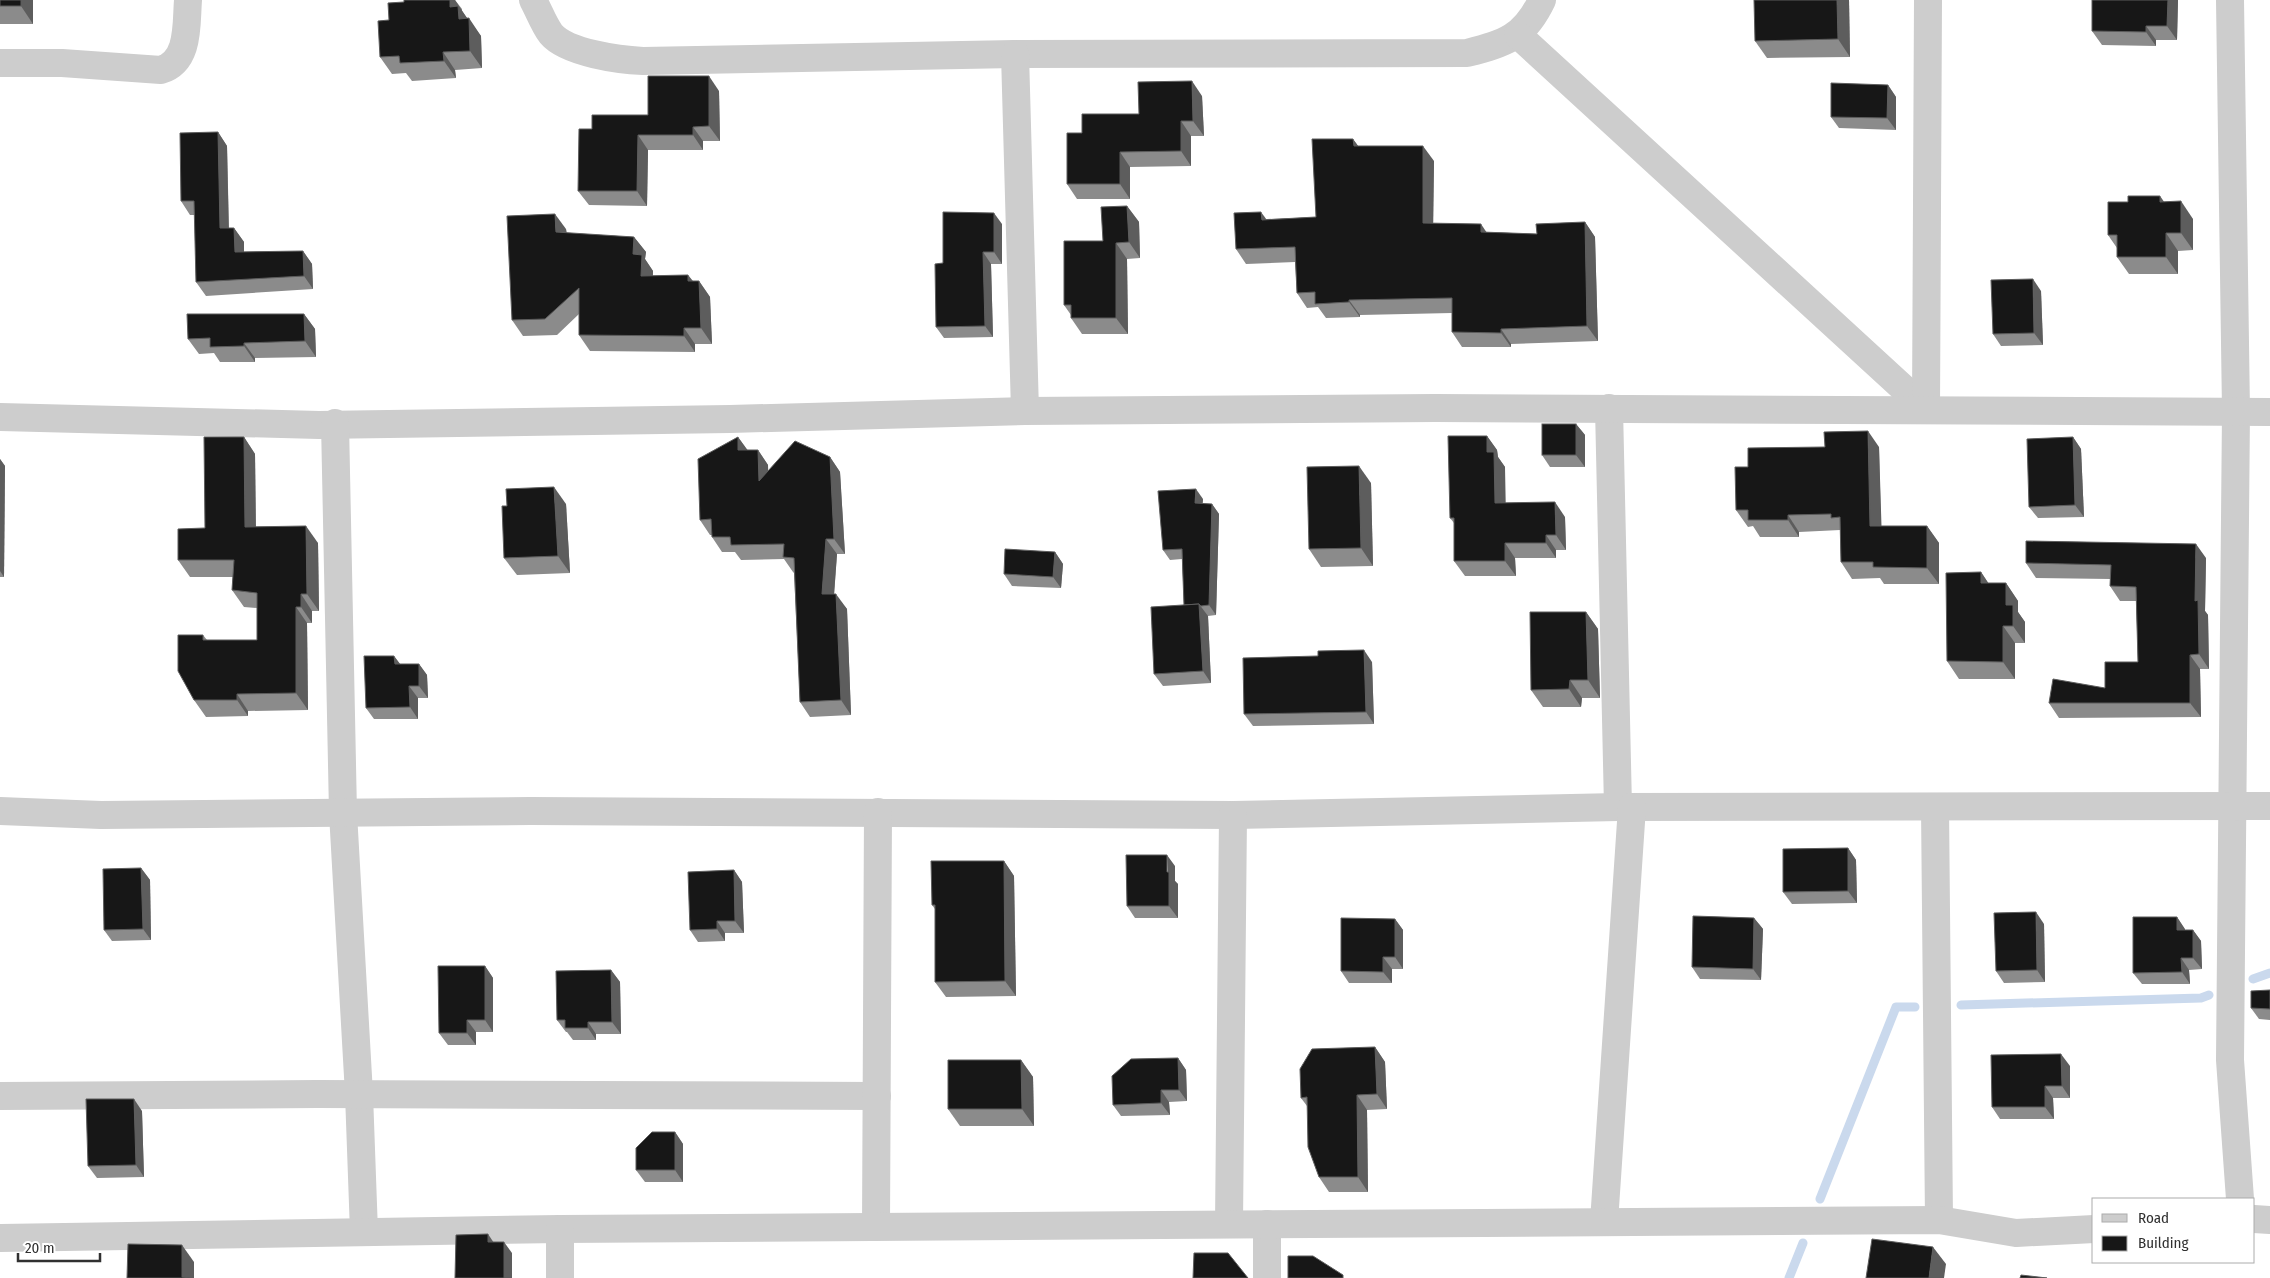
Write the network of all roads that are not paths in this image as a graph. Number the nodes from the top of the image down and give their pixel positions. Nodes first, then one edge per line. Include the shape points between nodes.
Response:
1 (188, 0) edge
2 (533, 0) edge
3 (1542, 0) edge
4 (1928, 0) edge
5 (2230, 0) edge
6 (1518, 35) junction
7 (1015, 54) junction
8 (0, 62) edge
9 (1609, 408) junction
10 (1926, 409) junction
11 (1025, 411) junction
12 (2236, 411) junction
13 (2270, 412) edge
14 (0, 418) edge
15 (335, 423) junction
16 (1935, 806) junction
17 (2270, 806) edge
18 (2234, 807) junction
19 (1625, 808) junction
20 (0, 811) edge
21 (878, 812) junction
22 (343, 813) junction
23 (1233, 815) junction
24 (360, 1094) junction
25 (0, 1096) edge
26 (877, 1096) junction
27 (2240, 1198) edge
28 (2255, 1219) edge
29 (1939, 1220) junction
30 (2270, 1220) edge
31 (1604, 1222) junction
32 (1228, 1224) junction
33 (1267, 1224) junction
34 (876, 1227) junction
35 (560, 1229) junction
36 (2092, 1229) edge
37 (364, 1232) junction
38 (0, 1238) edge
39 (560, 1278) edge
40 (1267, 1278) edge

1 - 8 street via 185,44 170,67 162,70
2 - 7 street via 552,35 574,48 611,59
3 - 6 street
4 - 10 street
5 - 12 street
6 - 7 street via 1494,46 1458,53
6 - 10 street
7 - 11 street
9 - 10 street
9 - 11 street
9 - 19 street
10 - 12 street
11 - 15 street via 730,419
12 - 13 street
12 - 18 street
14 - 15 street
15 - 22 street
16 - 18 street
16 - 19 street
16 - 29 street
17 - 18 street
18 - 27 street via 2230,1060
19 - 23 street
19 - 31 street
20 - 22 street via 101,815
21 - 22 street
21 - 23 street
21 - 26 street
22 - 24 street
23 - 32 street
24 - 25 street
24 - 26 street
24 - 37 street
26 - 34 street
28 - 30 street
29 - 31 street
29 - 36 street via 2016,1232
31 - 33 street
32 - 33 street
32 - 34 street
33 - 40 street
34 - 35 street
35 - 37 street
35 - 39 street
37 - 38 street

